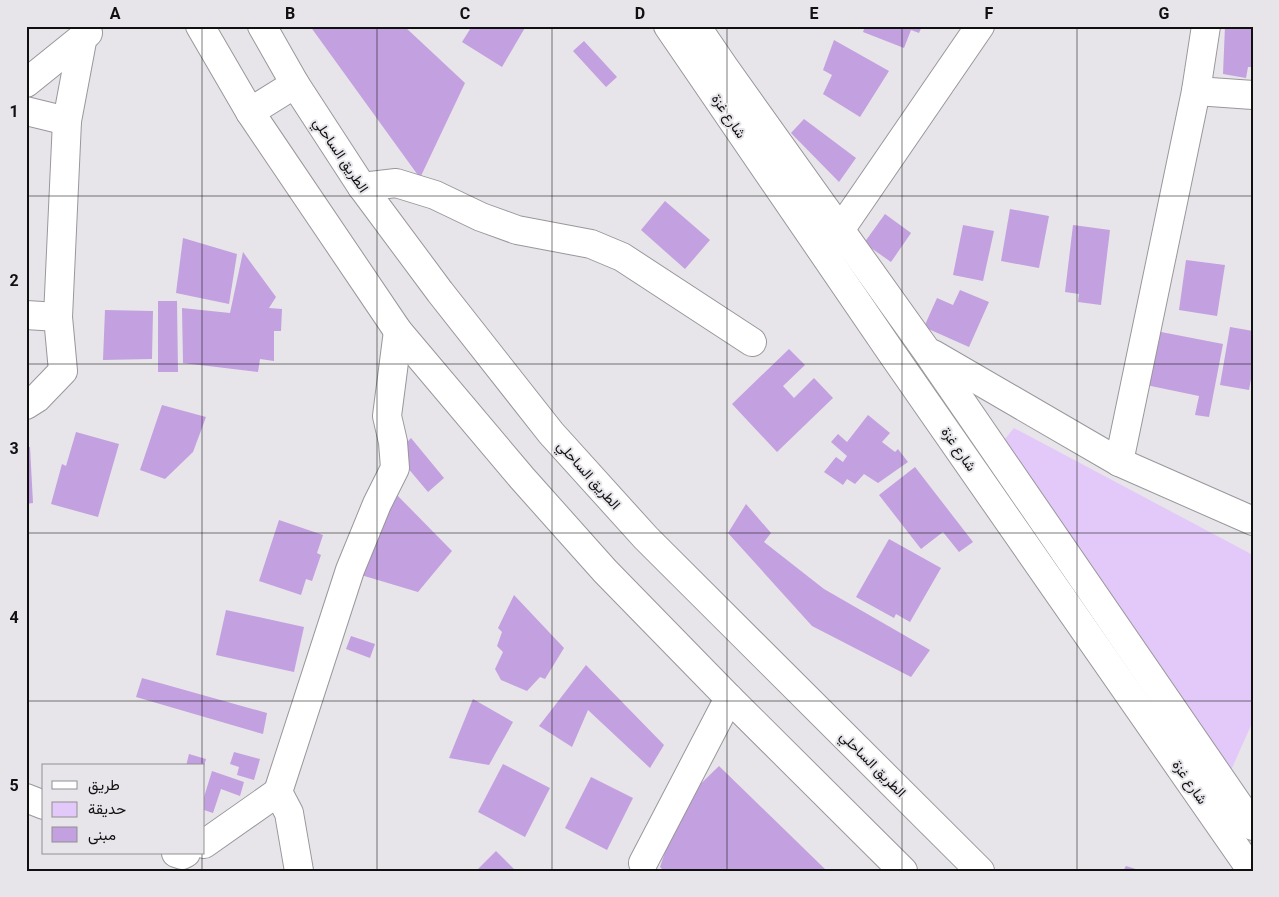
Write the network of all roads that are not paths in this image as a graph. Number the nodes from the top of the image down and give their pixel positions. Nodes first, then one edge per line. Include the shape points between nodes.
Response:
1 (200, 26) edge
2 (262, 26) edge
3 (668, 26) edge
4 (696, 26) edge
5 (980, 26) edge
6 (1206, 26) edge
7 (90, 31) edge
8 (26, 83) edge
9 (295, 84) junction
10 (1196, 91) junction
11 (1253, 95) edge
12 (26, 111) edge
13 (250, 112) junction
14 (67, 121) junction
15 (362, 187) junction
16 (840, 230) junction
17 (26, 315) edge
18 (58, 317) junction
19 (398, 331) junction
20 (752, 342) dead end
21 (926, 350) junction
22 (891, 352) junction
23 (26, 406) edge
24 (1119, 462) junction
25 (1253, 521) edge
26 (729, 698) junction
27 (278, 792) junction
28 (26, 798) edge
29 (42, 804) edge
30 (1251, 816) edge
31 (205, 843) edge
32 (643, 863) dead end
33 (898, 869) edge
34 (299, 871) edge
35 (980, 871) edge
36 (1252, 871) edge

1 - 13 main road
2 - 9 main road, الطريق الساحلي
3 - 22 main road, شارع غزة
4 - 16 main road, شارع غزة
5 - 16 main road
6 - 10 main road
7 - 8 main road
7 - 14 main road
9 - 13 main road
9 - 15 main road, الطريق الساحلي
10 - 11 main road
10 - 24 main road
12 - 14 main road
13 - 19 main road
14 - 18 main road
15 - 20 main road via 396,183 435,195 517,230 591,244 622,257
15 - 35 main road, الطريق الساحلي via 551,433 646,538
16 - 21 main road, شارع غزة
17 - 18 main road
18 - 23 main road via 62,371
19 - 26 main road via 605,571
19 - 27 main road via 387,416 395,468 350,570
21 - 22 main road
21 - 24 main road
21 - 30 main road, شارع غزة
22 - 36 main road, شارع غزة
24 - 25 main road
26 - 32 main road
26 - 33 main road
27 - 31 main road
27 - 34 main road via 289,813
28 - 29 main road

